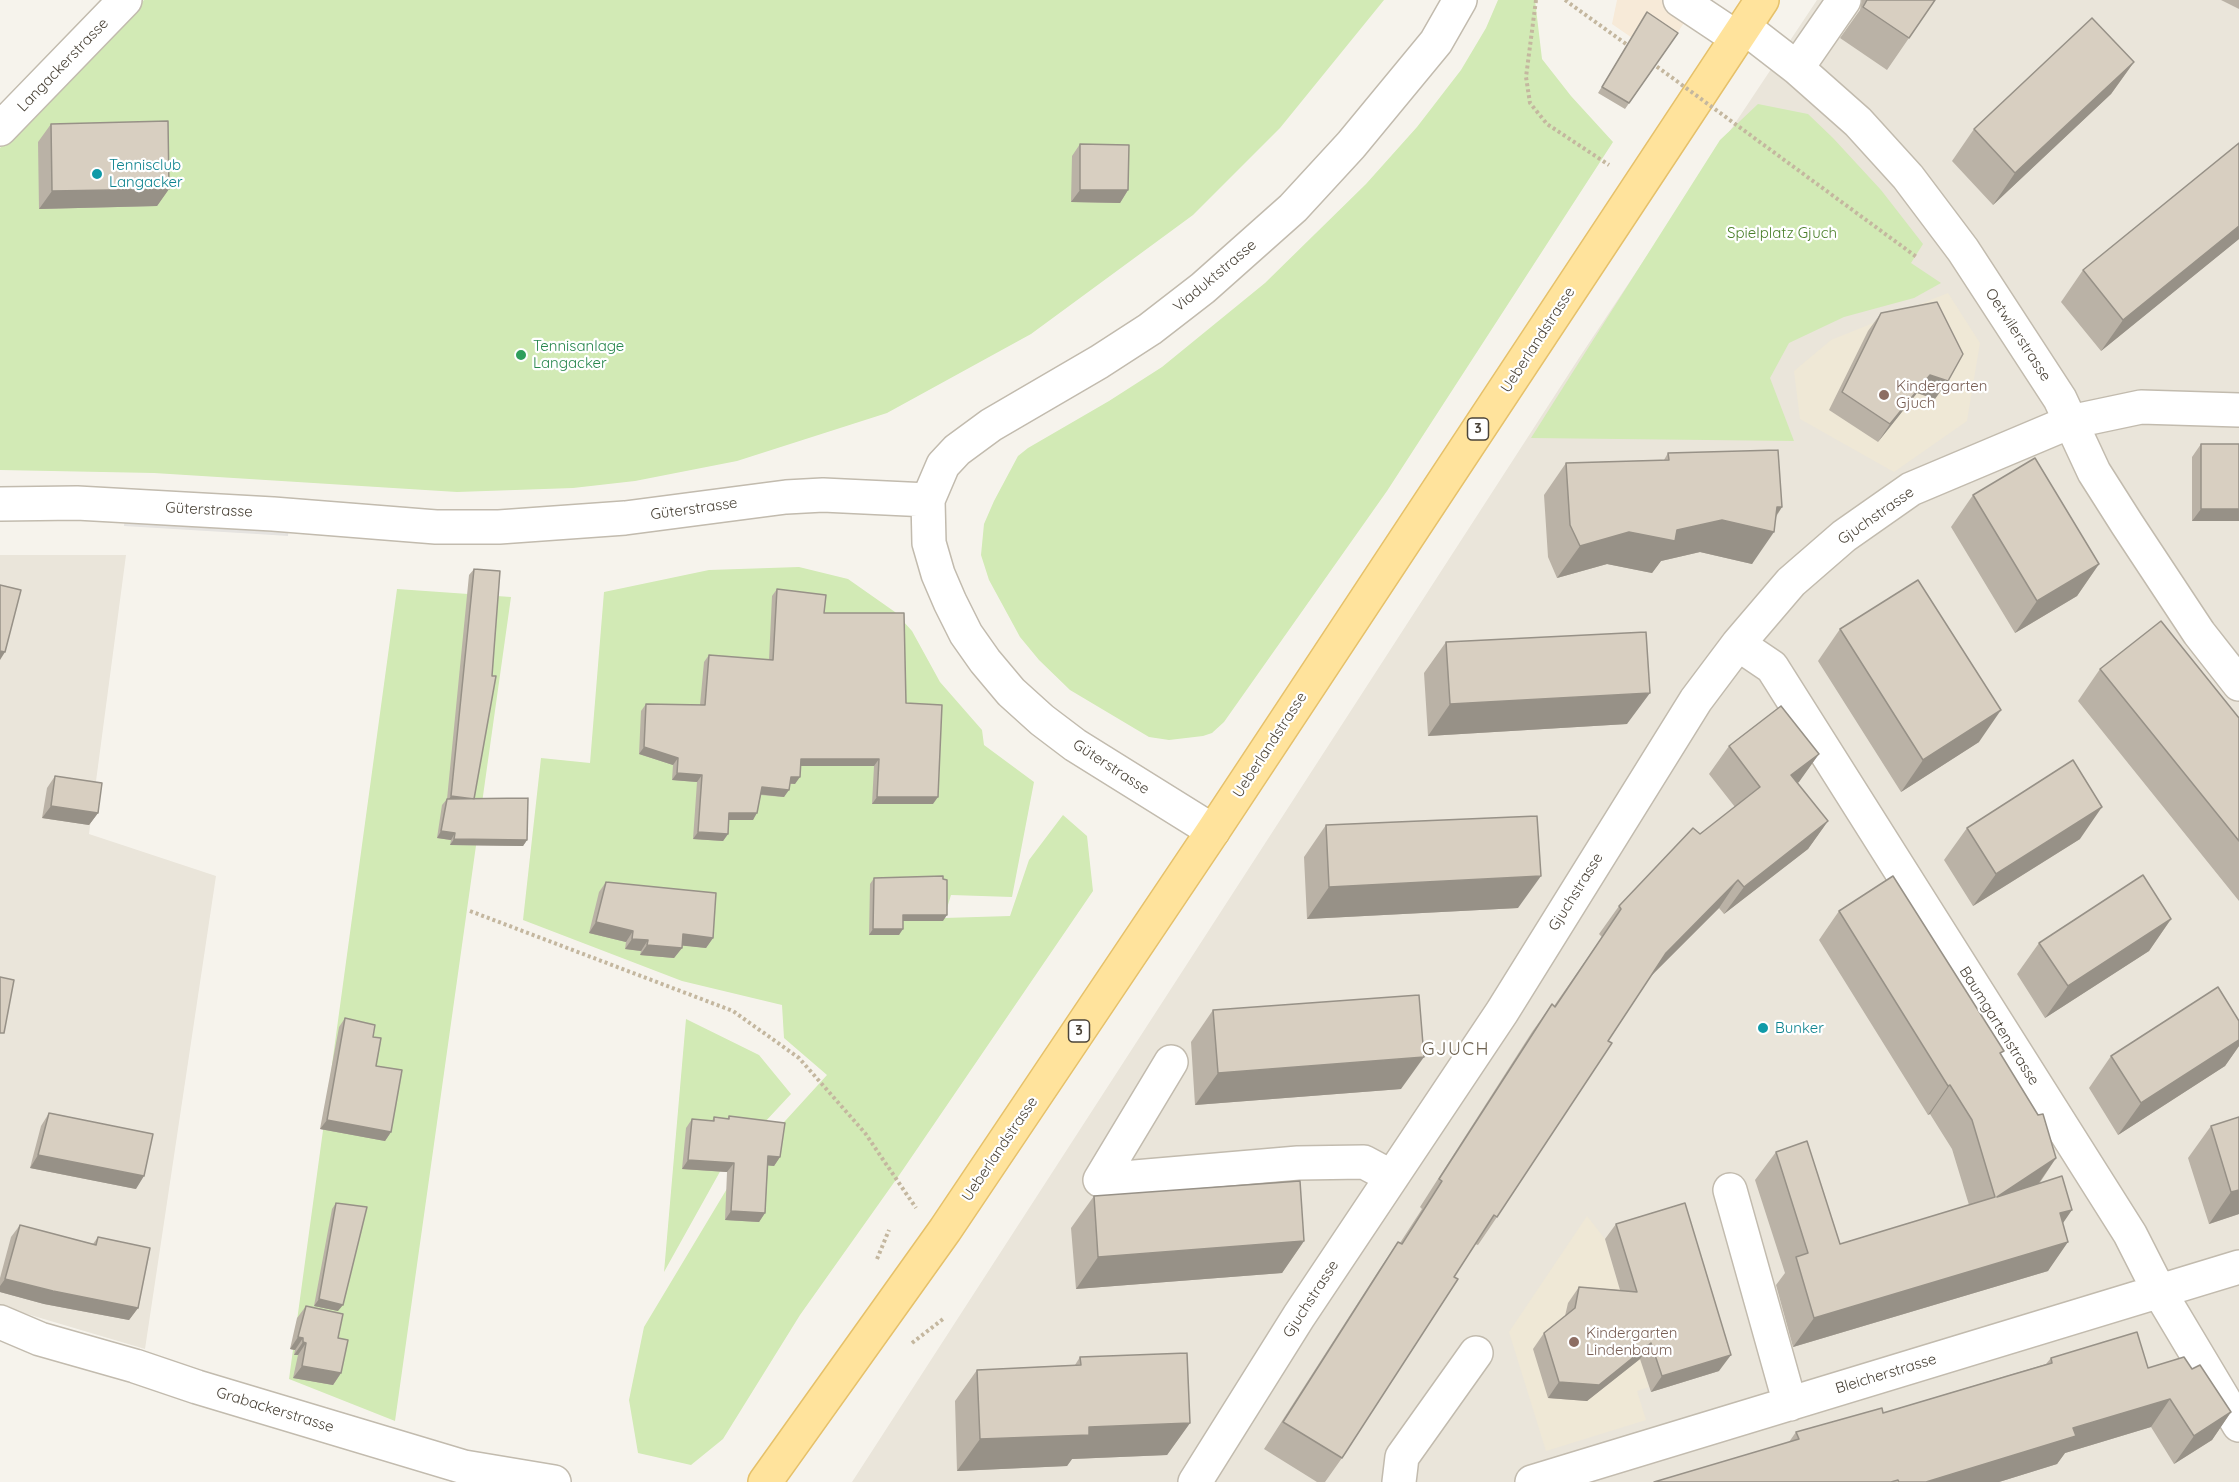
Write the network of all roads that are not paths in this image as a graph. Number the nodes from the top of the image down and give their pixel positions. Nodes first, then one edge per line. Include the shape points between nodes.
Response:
1 (125, 0) edge
2 (1460, 0) edge
3 (1680, 0) edge
4 (1844, 0) edge
5 (1748, 22) edge
6 (1797, 68) junction
7 (0, 129) edge
8 (2239, 410) edge
9 (2070, 422) junction
10 (928, 500) junction
11 (0, 504) edge
12 (1738, 644) junction
13 (2239, 684) edge
14 (1212, 831) junction
15 (1171, 1062) dead end
16 (1392, 1177) junction
17 (1730, 1190) dead end
18 (2239, 1266) edge
19 (2159, 1291) junction
20 (0, 1322) edge
21 (1476, 1353) dead end
22 (1790, 1404) junction
23 (2239, 1425) edge
24 (554, 1482) edge
25 (765, 1482) edge
26 (1195, 1482) edge
27 (1400, 1482) edge
28 (1532, 1482) edge

1 - 7 street, Langackerstrasse
2 - 10 street, Viaduktstrasse via 1436,42 1351,145 1293,207 1150,329 991,425 957,450 944,465
3 - 5 street, Oetwilerstrasse
4 - 6 street
5 - 6 street, Oetwilerstrasse
5 - 14 main road, Ueberlandstrasse / 3
6 - 9 street, Oetwilerstrasse via 1858,122 1908,177 1963,250 2060,399
8 - 9 street, Gjuchstrasse via 2141,407
9 - 12 street, Gjuchstrasse via 1911,489 1844,536 1791,582
9 - 13 street, Oetwilerstrasse via 2094,472 2127,524 2199,633
10 - 11 street, Güterstrasse via 786,496 626,518 499,527 436,527 77,503
10 - 14 street, Güterstrasse via 929,543 950,603 966,634 1011,692 1076,745
12 - 16 street, Gjuchstrasse via 1696,700 1502,1012
12 - 19 street, Baumgartenstrasse via 1772,667 2130,1234
14 - 25 main road, Ueberlandstrasse / 3 via 945,1230
15 - 16 street via 1100,1180 1298,1163 1364,1162
16 - 26 street, Gjuchstrasse
17 - 22 street
18 - 19 street, Bleicherstrasse
19 - 22 street, Bleicherstrasse
19 - 23 street, Baumgartenstrasse
20 - 24 street, Grabackerstrasse via 40,1340 464,1467
21 - 27 street via 1402,1457
22 - 28 street, Bleicherstrasse

